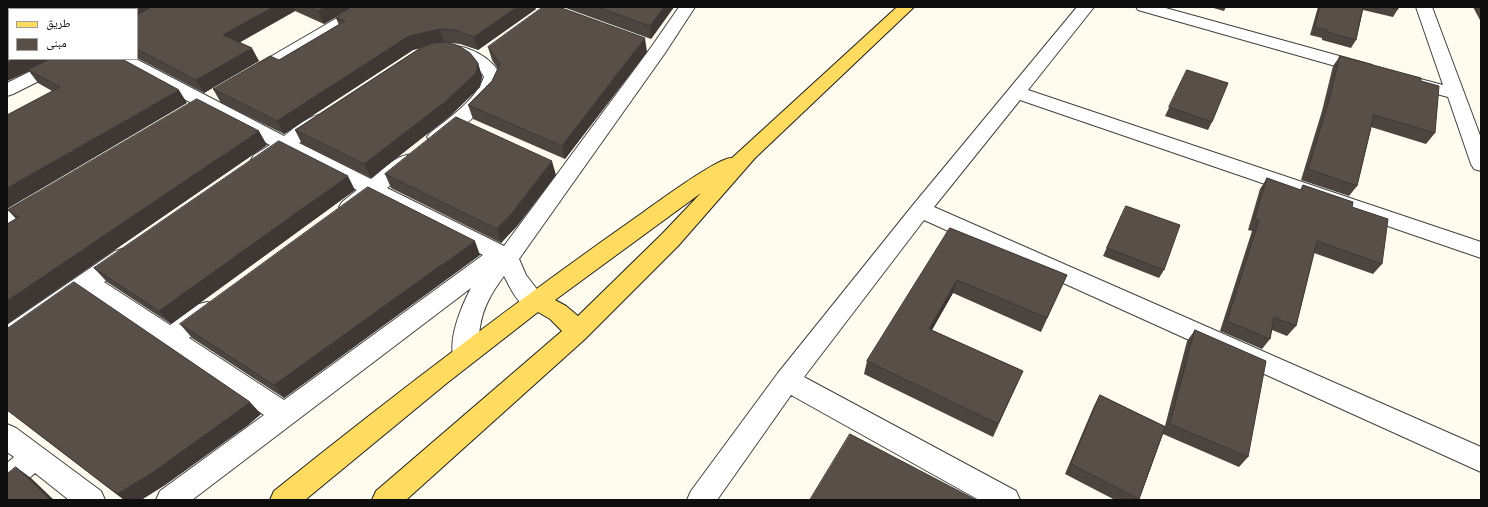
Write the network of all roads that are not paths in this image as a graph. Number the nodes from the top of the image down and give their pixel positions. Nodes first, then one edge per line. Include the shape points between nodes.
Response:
1 (368, 7) edge
2 (687, 7) edge
3 (906, 7) edge
4 (1086, 7) edge
5 (1144, 7) edge
6 (1424, 7) edge
7 (428, 52) edge
8 (67, 60) edge
9 (125, 60) edge
10 (7, 90) edge
11 (1017, 93) junction
12 (1456, 94) junction
13 (204, 103) junction
14 (336, 110) edge
15 (184, 115) edge
16 (285, 144) junction
17 (748, 153) junction
18 (1481, 164) edge
19 (246, 171) edge
20 (373, 189) junction
21 (55, 193) edge
22 (920, 210) junction
23 (335, 217) edge
24 (7, 221) edge
25 (138, 247) edge
26 (1481, 250) edge
27 (504, 256) junction
28 (87, 282) junction
29 (534, 301) junction
30 (220, 302) edge
31 (577, 332) junction
32 (7, 338) edge
33 (170, 339) junction
34 (464, 354) junction
35 (787, 380) junction
36 (284, 414) junction
37 (7, 436) edge
38 (36, 457) junction
39 (1481, 460) edge
40 (7, 480) edge
41 (292, 496) edge
42 (91, 500) edge
43 (170, 500) edge
44 (386, 500) edge
45 (701, 500) edge
46 (1006, 500) edge

1 - 13 street
2 - 27 street via 652,46 563,168
3 - 17 main road
4 - 11 street
5 - 12 street
6 - 12 street
7 - 20 street via 452,49 485,55 493,77 492,83 465,124
8 - 10 street
9 - 13 street
11 - 22 street
11 - 26 street
12 - 18 street
13 - 15 street
13 - 16 street
14 - 16 street
16 - 19 street
16 - 20 street
17 - 29 main road via 672,202
17 - 31 main road via 670,240
20 - 23 street
20 - 27 street
21 - 24 street
22 - 35 street
22 - 39 street
25 - 28 street
27 - 29 street via 524,290
27 - 34 street via 476,299 470,314
27 - 36 street
28 - 32 street
28 - 33 street
29 - 31 main road via 561,313
29 - 34 main road
30 - 33 street
31 - 44 main road
33 - 36 street
34 - 41 main road
35 - 45 street
35 - 46 street
36 - 43 street
37 - 38 street
38 - 40 street
38 - 42 street

